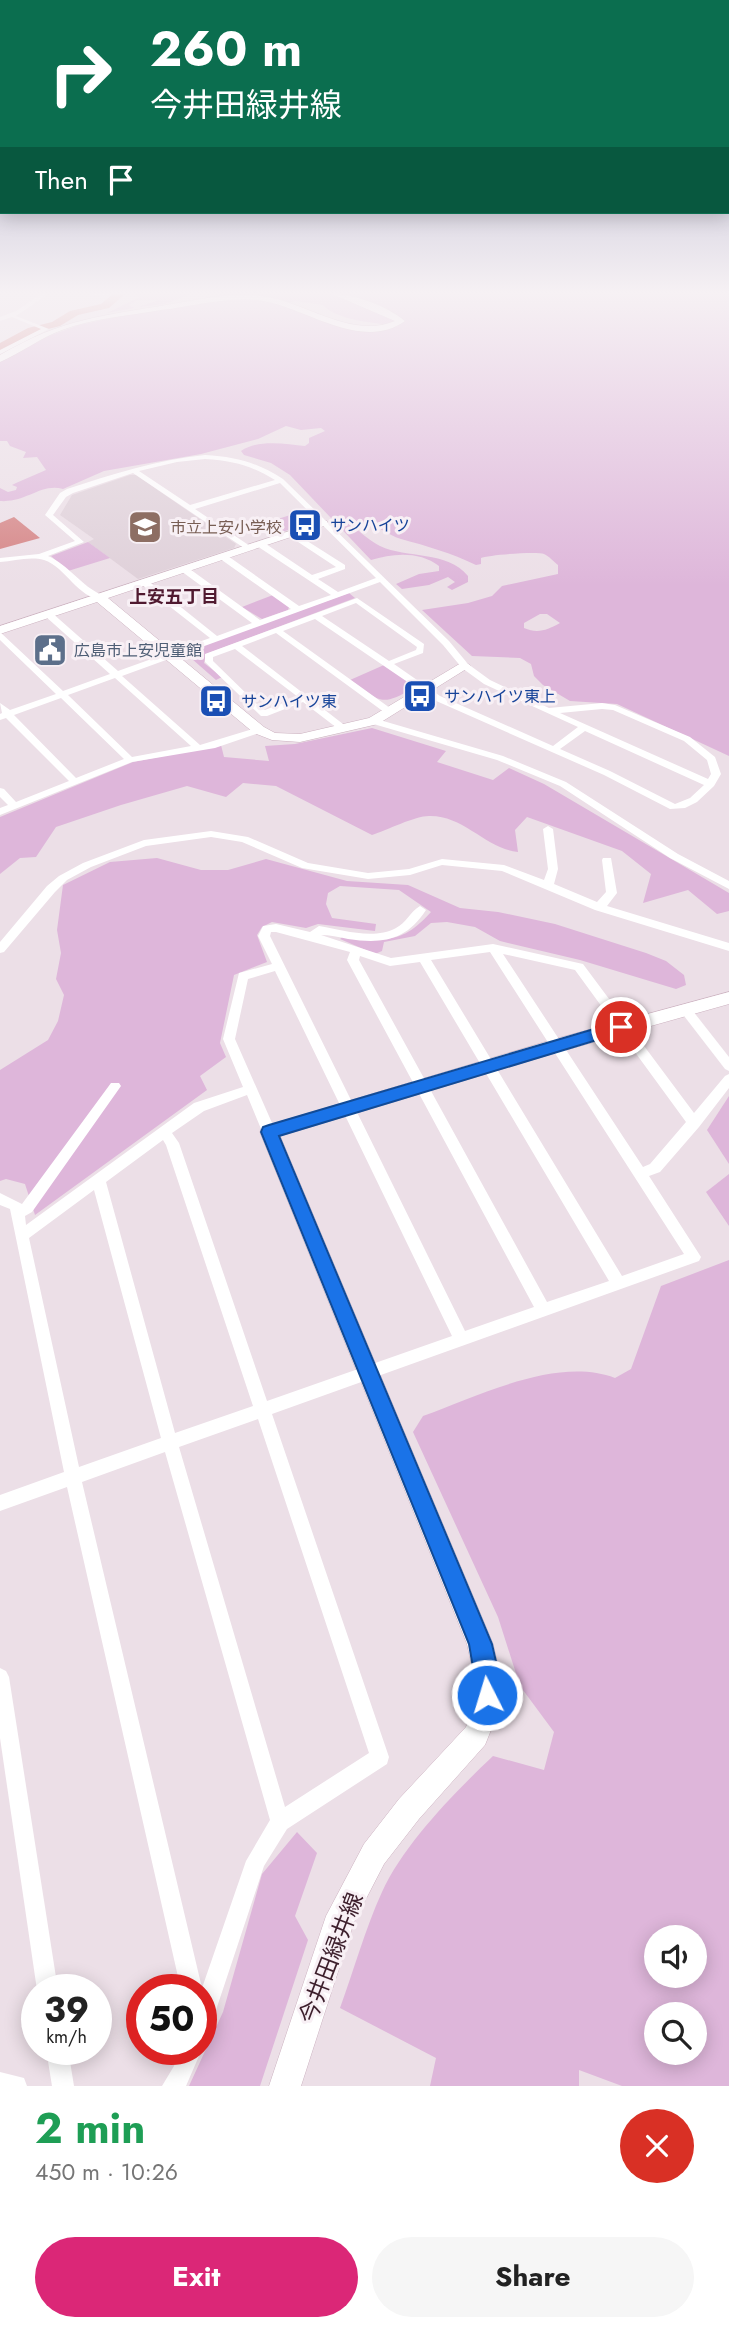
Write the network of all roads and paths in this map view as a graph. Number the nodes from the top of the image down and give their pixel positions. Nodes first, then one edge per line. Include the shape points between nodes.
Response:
1 (135, 471) junction
2 (281, 480) junction
3 (189, 508) junction
4 (323, 523) junction
5 (290, 534) junction
6 (260, 544) junction
7 (247, 548) junction
8 (222, 556) junction
9 (39, 557) junction
10 (0, 560) edge
11 (184, 569) junction
12 (312, 578) junction
13 (379, 580) junction
14 (144, 582) junction
15 (337, 595) junction
16 (99, 597) junction
17 (298, 609) junction
18 (48, 614) junction
19 (316, 616) junction
20 (258, 623) junction
21 (0, 630) edge
22 (277, 630) junction
23 (0, 635) edge
24 (216, 639) junction
25 (237, 646) junction
26 (169, 655) junction
27 (388, 664) junction
28 (465, 666) junction
29 (116, 675) junction
30 (425, 689) junction
31 (62, 694) junction
32 (304, 698) junction
33 (0, 705) edge
34 (387, 710) junction
35 (548, 711) junction
36 (4, 715) edge
37 (373, 721) junction
38 (340, 726) junction
39 (584, 727) junction
40 (259, 730) junction
41 (197, 747) junction
42 (553, 750) junction
43 (130, 760) junction
44 (75, 782) junction
45 (711, 784) junction
46 (0, 791) edge
47 (13, 806) junction
48 (0, 812) edge
49 (548, 829) dead end
50 (607, 860) dead end
51 (729, 885) edge
52 (548, 886) junction
53 (600, 907) junction
54 (420, 910) dead end
55 (312, 937) junction
56 (729, 947) edge
57 (493, 948) junction
58 (0, 949) edge
59 (356, 951) junction
60 (424, 959) junction
61 (280, 966) junction
62 (729, 998) edge
63 (685, 1009) junction
64 (621, 1027) junction
65 (555, 1046) junction
66 (489, 1066) junction
67 (729, 1066) edge
68 (729, 1079) edge
69 (115, 1086) dead end
70 (421, 1086) junction
71 (251, 1089) junction
72 (349, 1107) junction
73 (694, 1123) junction
74 (164, 1132) junction
75 (269, 1132) junction
76 (639, 1174) junction
77 (98, 1179) junction
78 (0, 1199) edge
79 (18, 1214) junction
80 (21, 1236) junction
81 (619, 1285) junction
82 (544, 1311) junction
83 (461, 1339) junction
84 (368, 1373) junction
85 (262, 1410) junction
86 (170, 1442) junction
87 (73, 1476) junction
88 (0, 1503) edge
89 (0, 1677) edge
90 (280, 1822) junction
91 (46, 1974) edge
92 (188, 1974) edge
93 (216, 1974) edge
94 (60, 2065) edge
95 (184, 2065) edge
96 (0, 2083) edge
97 (16, 2086) edge
98 (63, 2086) edge
99 (173, 2086) edge
100 (285, 2086) edge

1 - 2 street via 215,455 259,465
1 - 3 street
1 - 9 street via 63,495 49,515 80,542
2 - 3 street
2 - 4 street
3 - 7 street
4 - 5 main road
4 - 13 street
5 - 6 main road
5 - 12 street via 342,567
6 - 7 main road
6 - 12 street
7 - 8 main road
8 - 11 main road
8 - 17 street
9 - 10 street
9 - 16 street via 50,560
11 - 14 main road
11 - 20 street
12 - 15 street
13 - 15 street
13 - 28 street
14 - 16 main road
14 - 24 street
15 - 17 street
16 - 18 main road
16 - 26 main road
17 - 20 street
18 - 21 main road
18 - 29 street
19 - 22 street
19 - 27 street
19 - 27 street via 357,600 421,646 420,651
20 - 24 street
22 - 25 street
22 - 34 street
23 - 31 street
24 - 26 street
25 - 32 street
25 - 32 street via 208,656 209,662 258,710 264,714
26 - 29 street
26 - 40 main road
27 - 30 street
28 - 30 main road
28 - 35 street via 487,682
29 - 31 street
29 - 41 street
30 - 34 main road
30 - 42 street
31 - 36 street
31 - 43 street
32 - 38 street
33 - 36 street
34 - 37 main road
35 - 39 street
35 - 45 street via 615,708 687,739 712,759 716,774
36 - 44 street
37 - 38 main road
37 - 51 street via 500,758 563,784 674,856
38 - 40 main road via 295,738
39 - 42 street
39 - 45 street
40 - 41 street
41 - 43 street
42 - 45 street via 674,807 683,806
43 - 44 street
44 - 47 street
46 - 47 street
47 - 48 street
49 - 52 street via 553,869
50 - 53 street via 612,893
52 - 53 street
52 - 58 street via 504,868 454,862 385,875 327,870 244,839 196,835 144,843 63,878
53 - 56 street
54 - 55 street via 413,924 387,936 318,930
55 - 59 street
55 - 61 street via 267,929 264,936
57 - 60 street
57 - 64 street via 579,967
57 - 65 street
59 - 60 street via 390,962
59 - 70 street via 353,960
60 - 66 street
61 - 71 street via 243,976 229,1039
61 - 72 street
62 - 63 main road
63 - 64 main road
63 - 67 street
64 - 65 main road
64 - 73 street
65 - 66 main road
65 - 76 street
66 - 70 main road
66 - 81 street
68 - 73 street
69 - 79 street via 27,1208
70 - 72 main road
70 - 82 street
71 - 74 street via 199,1108
71 - 75 street
72 - 75 main road
72 - 83 street
73 - 76 street via 655,1168
74 - 77 street
74 - 85 street via 172,1143
75 - 84 main road, 今井田緑井線
76 - 81 street via 694,1257
77 - 80 street
77 - 86 street
78 - 79 street via 16,1206
79 - 80 street
80 - 87 street
81 - 82 street
82 - 83 street
83 - 84 street
84 - 85 street
84 - 100 main road, 今井田緑井線 via 480,1644 488,1679 486,1710 476,1736 374,1854 341,1916
85 - 86 street
85 - 90 street via 380,1757
86 - 87 street
86 - 90 street
87 - 88 street
87 - 92 street
89 - 91 street
90 - 93 street via 256,1861
94 - 98 street
95 - 99 street
96 - 97 street

